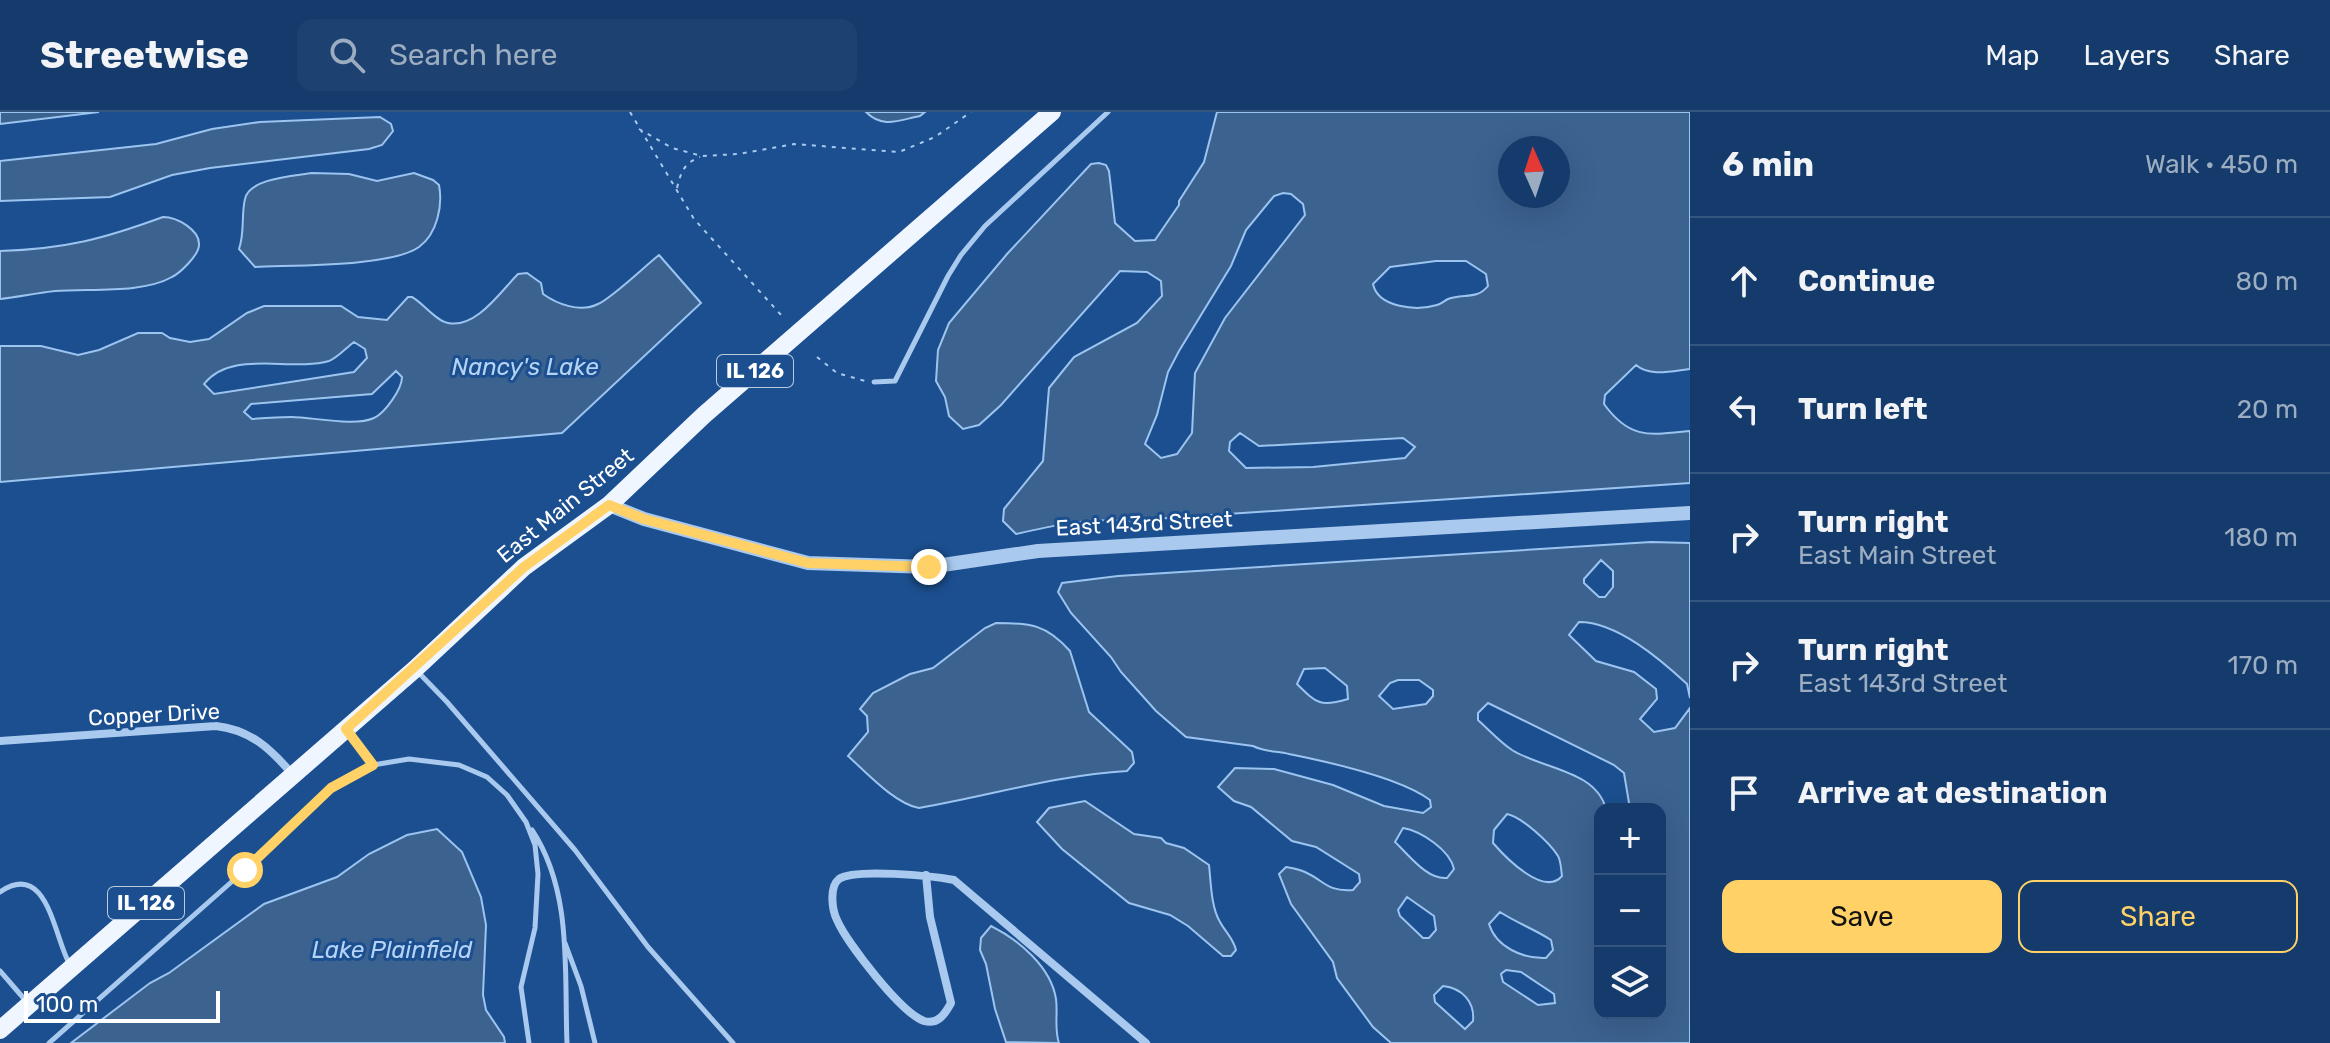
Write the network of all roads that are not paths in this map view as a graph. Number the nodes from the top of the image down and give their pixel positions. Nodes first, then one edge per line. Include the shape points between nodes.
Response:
1 (1052, 112) edge
2 (1108, 112) edge
3 (874, 382) road end
4 (609, 505) junction
5 (1690, 513) edge
6 (415, 669) junction
7 (346, 729) junction
8 (0, 741) edge
9 (373, 765) junction
10 (293, 775) junction
11 (526, 822) junction
12 (926, 875) junction
13 (0, 892) edge
14 (563, 939) junction
15 (72, 968) junction
16 (0, 971) edge
17 (29, 1004) junction
18 (0, 1030) edge
19 (49, 1043) edge
20 (529, 1043) edge
21 (567, 1043) edge
22 (595, 1043) edge
23 (733, 1043) edge
24 (1146, 1043) edge

1 - 4 main road, East Main Street / IL 126 via 704,415
2 - 3 lane via 985,226 948,276 895,381
4 - 5 street, East 143rd Street via 808,563 929,567 1038,551
4 - 6 main road, East Main Street / IL 126 via 524,567
6 - 7 main road, East Main Street / IL 126
6 - 23 lane via 575,850 648,947
7 - 9 lane
7 - 10 main road, East Main Street / IL 126
8 - 10 street, Copper Drive via 216,726 258,740
9 - 11 lane via 409,759 459,765 487,777
9 - 19 lane via 331,788
10 - 15 main road, East Main Street / IL 126
11 - 14 lane via 551,866
11 - 20 lane via 538,874 535,928 521,987
12 - 12 street via 840,878 832,897 836,919 875,975 910,1013 926,1022 945,1015 951,1003 930,917
12 - 24 street via 954,880
13 - 15 lane via 24,883 39,895 49,907
14 - 21 lane
14 - 22 lane
15 - 17 main road, East Main Street / IL 126
16 - 17 lane
17 - 18 main road, East Main Street / IL 126

